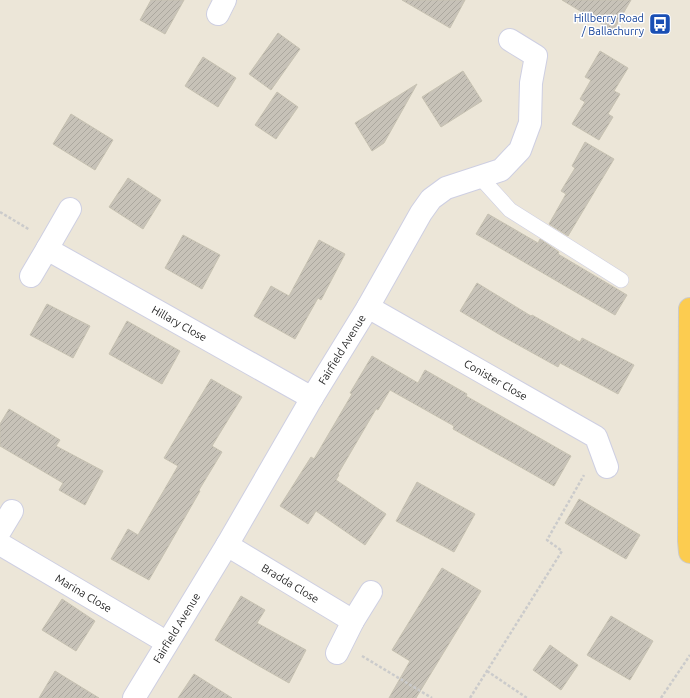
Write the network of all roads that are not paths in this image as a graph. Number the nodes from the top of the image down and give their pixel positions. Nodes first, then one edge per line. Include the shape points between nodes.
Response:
1 (510, 40) dead end
2 (480, 176) junction
3 (70, 209) dead end
4 (47, 249) junction
5 (31, 276) dead end
6 (621, 280) dead end
7 (368, 307) junction
8 (690, 309) edge
9 (312, 398) junction
10 (689, 423) edge
11 (606, 463) road end
12 (12, 510) dead end
13 (0, 531) edge
14 (0, 544) edge
15 (227, 545) junction
16 (690, 552) edge
17 (371, 592) dead end
18 (353, 621) junction
19 (167, 643) junction
20 (340, 649) road end
21 (134, 698) edge

1 - 2 street, Fairfield Avenue via 536,56 531,83 530,123 520,150 501,170
2 - 6 lane via 510,210
2 - 7 street, Fairfield Avenue via 446,188 431,199
3 - 4 street
4 - 5 street
4 - 9 street, Hillary Close
7 - 9 street, Fairfield Avenue
7 - 11 street, Conister Close via 596,437
8 - 10 highway
9 - 15 street, Fairfield Avenue
10 - 16 highway
12 - 13 street
14 - 19 street, Marina Close
15 - 18 street, Bradda Close
15 - 19 street, Fairfield Avenue
17 - 18 street
18 - 20 street
19 - 21 street, Fairfield Avenue

